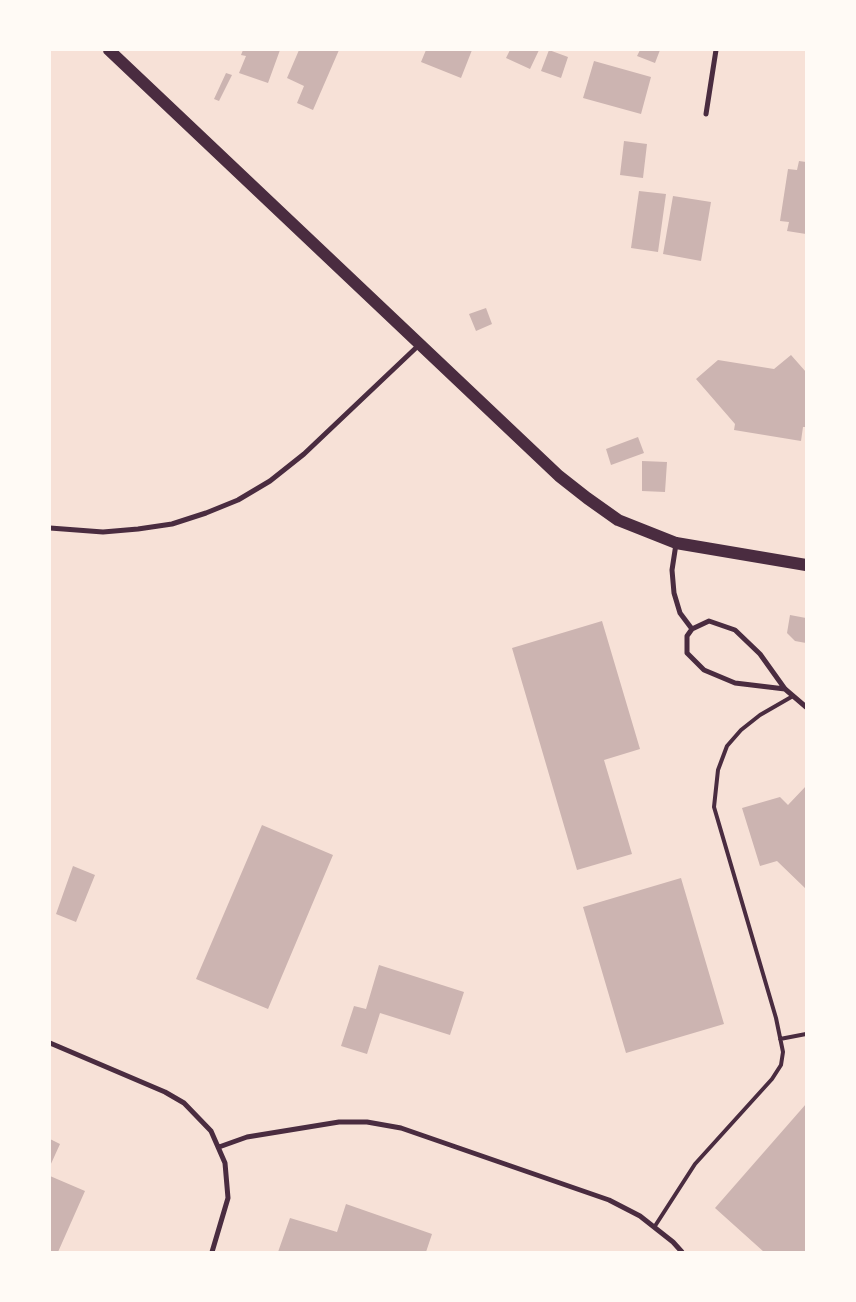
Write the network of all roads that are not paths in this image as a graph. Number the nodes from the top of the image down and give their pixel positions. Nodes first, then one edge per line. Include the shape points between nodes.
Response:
1 (109, 50) edge
2 (716, 50) edge
3 (706, 114) dead end
4 (421, 344) junction
5 (50, 528) edge
6 (676, 543) junction
7 (806, 565) edge
8 (692, 629) junction
9 (786, 689) junction
10 (794, 696) junction
11 (806, 707) edge
12 (806, 1034) edge
13 (780, 1039) junction
14 (50, 1042) edge
15 (219, 1147) junction
16 (655, 1226) junction
17 (212, 1252) edge
18 (682, 1252) edge

1 - 4 main road
2 - 3 street
4 - 5 street via 304,454 270,481 238,500 172,524 103,532
4 - 6 main road via 586,498 618,520
6 - 7 main road
6 - 8 street via 672,570 674,593 680,612
8 - 9 street via 709,620 735,630 760,654
8 - 9 street via 687,636 687,653 704,670 735,682
9 - 10 street
10 - 11 street
10 - 13 lane via 760,714 727,746 718,770 714,807
12 - 13 lane
13 - 16 lane via 784,1052 781,1065 772,1079 695,1164
14 - 15 street via 166,1092 199,1117
15 - 16 street via 247,1137 339,1122 367,1122 401,1128 600,1197
15 - 17 street via 228,1179 228,1198
16 - 18 street

